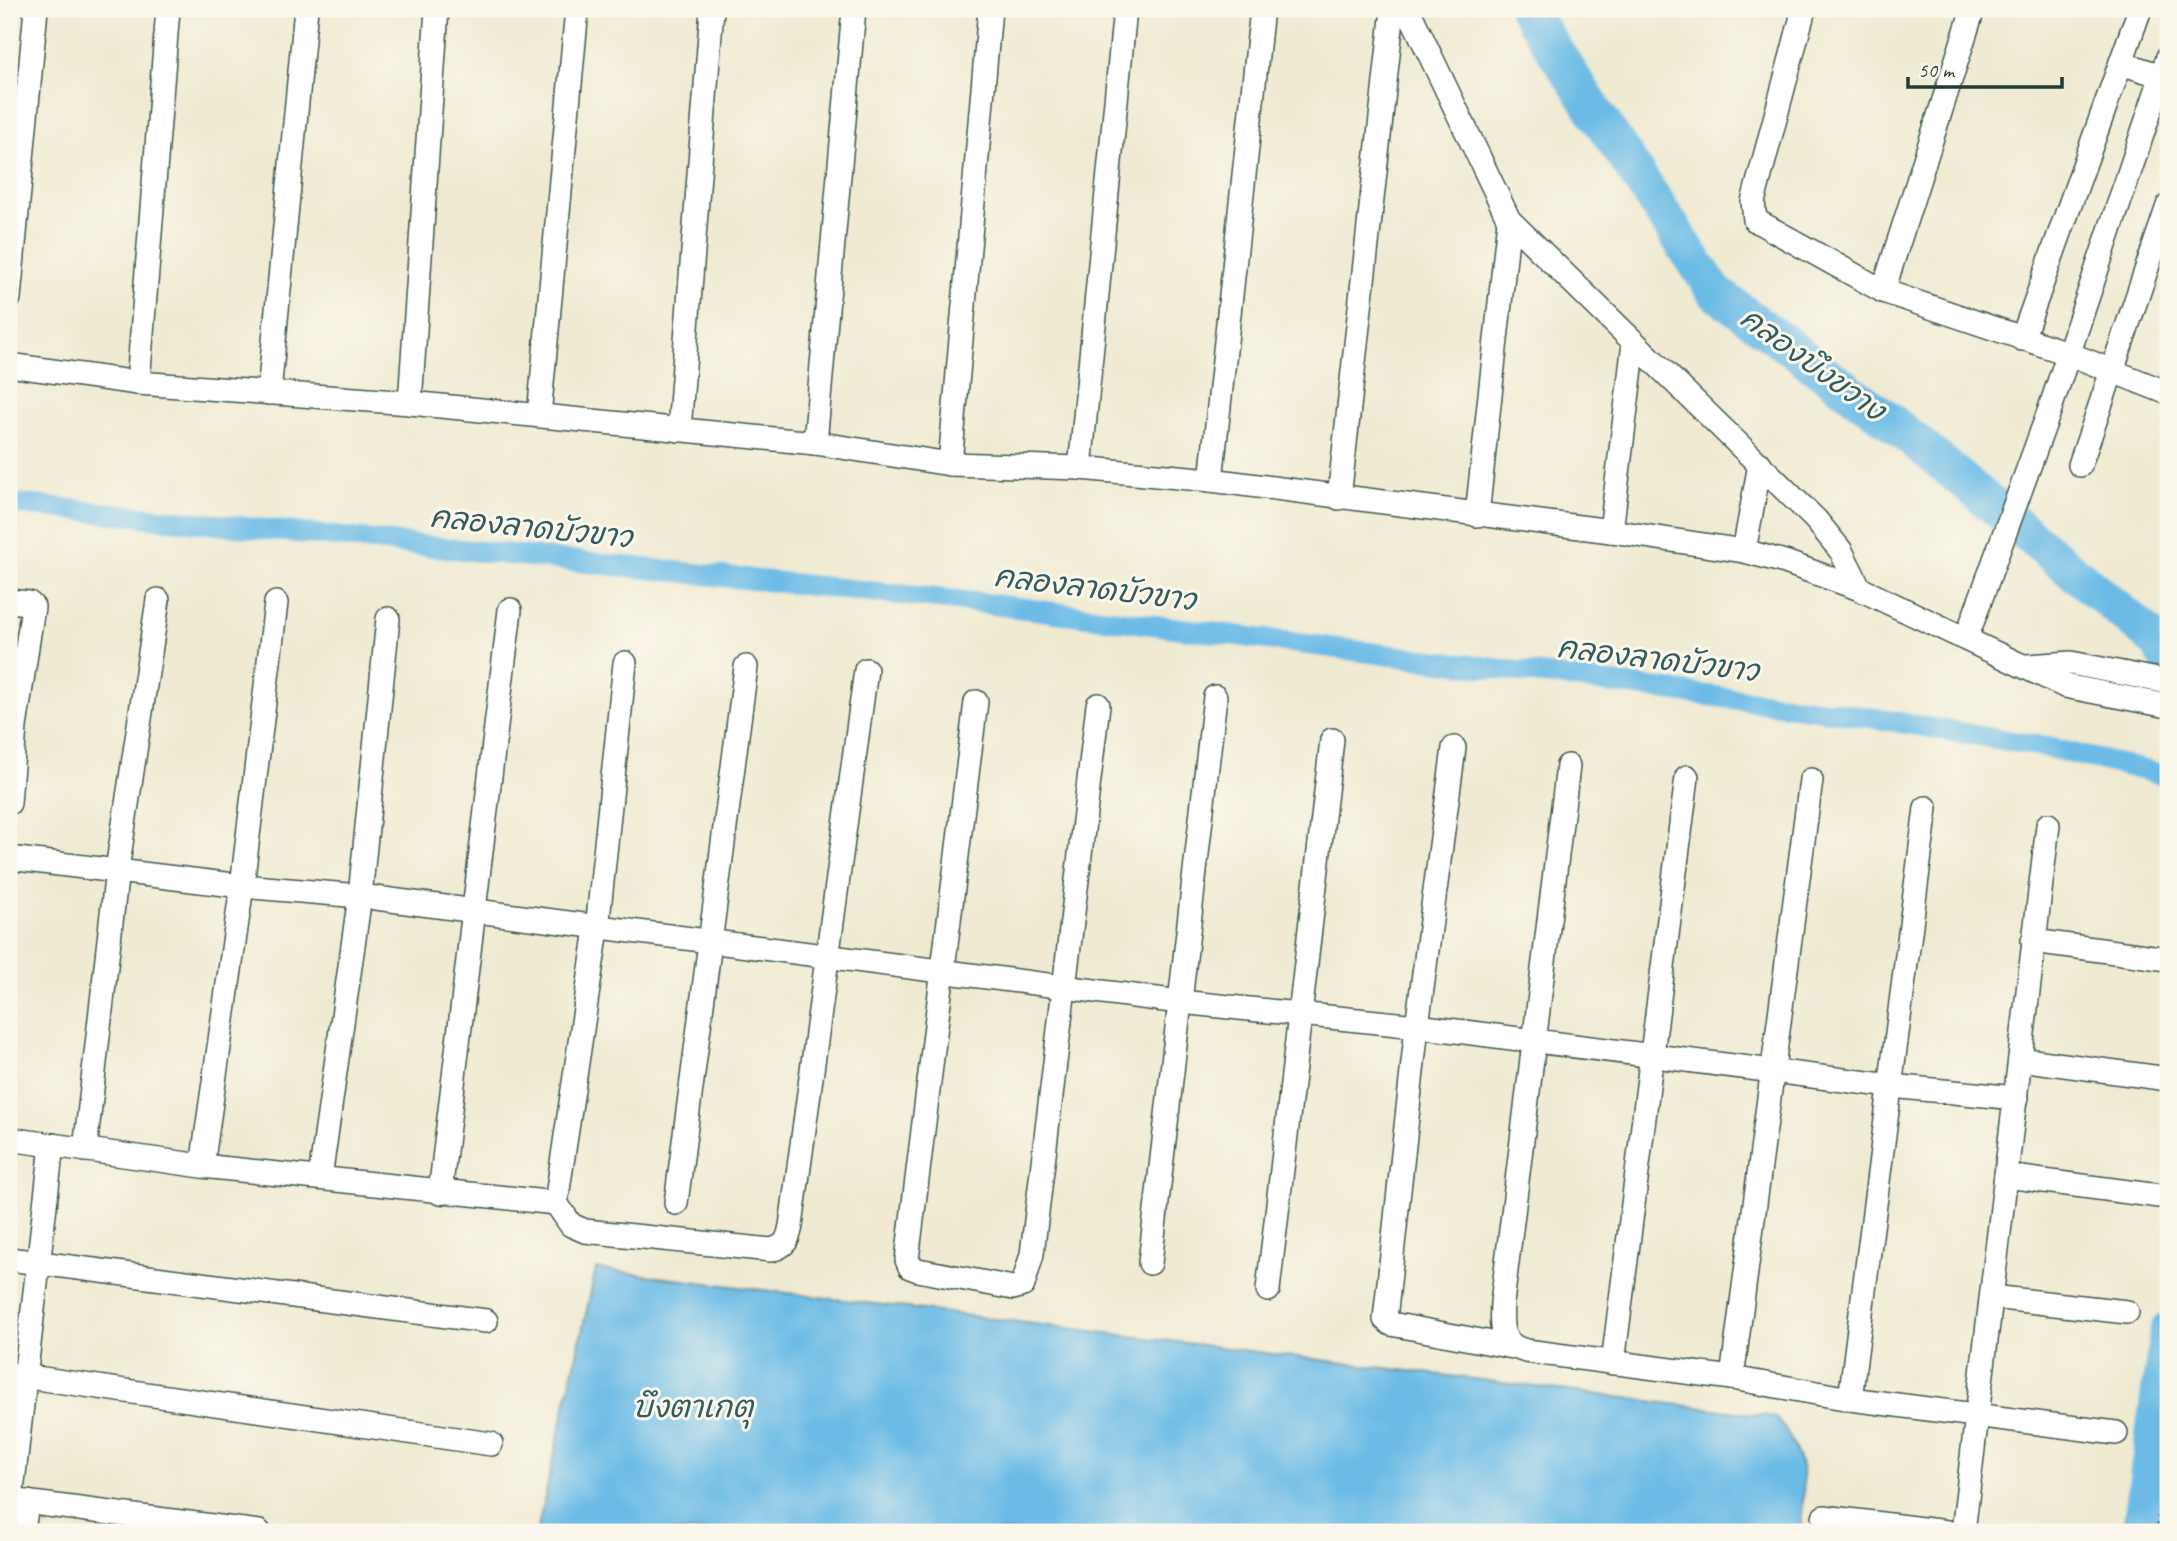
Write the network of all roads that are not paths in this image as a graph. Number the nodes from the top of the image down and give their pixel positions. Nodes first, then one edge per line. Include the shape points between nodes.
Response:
1 (36, 9) edge
2 (168, 9) edge
3 (306, 9) edge
4 (437, 9) edge
5 (577, 9) edge
6 (712, 9) edge
7 (854, 9) edge
8 (990, 9) edge
9 (1125, 9) edge
10 (1262, 9) edge
11 (1393, 9) edge
12 (1408, 9) edge
13 (1804, 9) edge
14 (1973, 9) edge
15 (2140, 9) edge
16 (2121, 63) junction
17 (2166, 70) edge
18 (2168, 206) edge
19 (1509, 220) junction
20 (1884, 291) junction
21 (9, 298) edge
22 (2022, 339) junction
23 (1634, 343) junction
24 (2067, 353) junction
25 (9, 365) edge
26 (2113, 373) junction
27 (138, 383) junction
28 (269, 393) junction
29 (2168, 393) edge
30 (410, 403) junction
31 (539, 416) junction
32 (679, 430) junction
33 (815, 443) junction
34 (950, 464) junction
35 (1760, 464) junction
36 (2080, 465) dead end
37 (1080, 468) junction
38 (1211, 480) junction
39 (1339, 498) junction
40 (1477, 515) junction
41 (1611, 531) junction
42 (1744, 551) junction
43 (1860, 589) junction
44 (158, 600) dead end
45 (9, 601) edge
46 (276, 603) dead end
47 (510, 610) dead end
48 (388, 619) dead end
49 (1966, 639) junction
50 (625, 663) dead end
51 (2027, 666) junction
52 (746, 667) dead end
53 (866, 670) dead end
54 (2168, 682) edge
55 (1215, 697) dead end
56 (976, 702) dead end
57 (1098, 705) dead end
58 (2168, 706) edge
59 (12, 727) edge
60 (1332, 740) dead end
61 (1454, 748) dead end
62 (1568, 766) dead end
63 (1687, 777) dead end
64 (1811, 780) dead end
65 (9, 803) edge
66 (1926, 808) dead end
67 (2048, 825) dead end
68 (9, 858) edge
69 (117, 870) junction
70 (242, 886) junction
71 (360, 896) junction
72 (473, 911) junction
73 (597, 929) junction
74 (708, 940) junction
75 (2033, 941) junction
76 (826, 955) junction
77 (2168, 959) edge
78 (944, 971) junction
79 (1062, 986) junction
80 (1180, 1002) junction
81 (1300, 1013) junction
82 (1418, 1026) junction
83 (1533, 1040) junction
84 (1651, 1054) junction
85 (2020, 1059) junction
86 (1771, 1069) junction
87 (2168, 1079) edge
88 (1891, 1086) junction
89 (2016, 1098) junction
90 (9, 1139) edge
91 (52, 1145) junction
92 (85, 1150) junction
93 (202, 1166) junction
94 (2006, 1176) junction
95 (320, 1178) junction
96 (440, 1193) junction
97 (2159, 1196) dead end
98 (556, 1203) junction
99 (676, 1203) dead end
100 (9, 1259) edge
101 (37, 1263) junction
102 (1150, 1263) dead end
103 (1268, 1290) dead end
104 (1992, 1297) junction
105 (2127, 1312) dead end
106 (486, 1321) dead end
107 (1513, 1348) junction
108 (1613, 1363) junction
109 (16, 1375) edge
110 (1732, 1378) junction
111 (1850, 1399) junction
112 (1977, 1417) junction
113 (2116, 1433) dead end
114 (491, 1444) dead end
115 (16, 1501) edge
116 (1824, 1517) dead end
117 (23, 1532) edge
118 (259, 1532) edge
119 (1947, 1532) edge
120 (1963, 1532) edge

1 - 21 street
2 - 27 street
3 - 28 street
4 - 30 street
5 - 31 street
6 - 32 street
7 - 33 street
8 - 34 street
9 - 37 street
10 - 38 street
11 - 39 street
12 - 19 street
13 - 20 street via 1752,212 1763,226
14 - 20 street
15 - 16 street
16 - 17 street
16 - 22 street
17 - 24 street
18 - 26 street
19 - 23 street
19 - 40 street
20 - 22 street
22 - 24 street
23 - 35 street
23 - 41 street
24 - 26 street
24 - 49 street
25 - 27 street
26 - 29 street
26 - 36 street
27 - 28 street
28 - 30 street
30 - 31 street
31 - 32 street
32 - 33 street
33 - 34 street
34 - 37 street
35 - 42 street
35 - 43 street via 1841,551
37 - 38 street
38 - 39 street
39 - 40 street
40 - 41 street
41 - 42 street
42 - 43 street
43 - 49 street
44 - 69 street
45 - 59 street via 33,607
46 - 70 street
47 - 72 street
48 - 71 street
49 - 51 street
50 - 73 street
51 - 54 street via 2070,663
51 - 58 street via 2065,686
52 - 74 street
53 - 76 street
55 - 80 street
56 - 78 street
57 - 79 street
59 - 65 street
60 - 81 street
61 - 82 street
62 - 83 street
63 - 84 street
64 - 86 street
66 - 88 street
67 - 75 street
68 - 69 street
69 - 70 street
69 - 92 street
70 - 71 street
70 - 93 street
71 - 72 street
71 - 95 street
72 - 73 street
72 - 96 street
73 - 74 street
73 - 98 street
74 - 76 street
74 - 99 street
75 - 77 street
75 - 85 street
76 - 78 street
76 - 98 street via 791,1226 782,1247 771,1250 584,1231 571,1224
78 - 79 street
78 - 79 street via 907,1260 918,1270 1013,1288 1023,1285 1032,1254
79 - 80 street
80 - 81 street
80 - 102 street
81 - 82 street
81 - 103 street
82 - 83 street
82 - 107 street via 1385,1319 1391,1324
83 - 84 street
83 - 107 street via 1500,1328
84 - 86 street
84 - 108 street
85 - 87 street
85 - 89 street
86 - 88 street
86 - 110 street
88 - 89 street
88 - 111 street
89 - 94 street
90 - 91 street
91 - 92 street
91 - 101 street
92 - 93 street
93 - 95 street
94 - 97 street
94 - 104 street
95 - 96 street
96 - 98 street
100 - 101 street
101 - 106 street
101 - 109 street
104 - 105 street
104 - 112 street
107 - 108 street
108 - 110 street
109 - 114 street
109 - 115 street
110 - 111 street
111 - 112 street
112 - 113 street
112 - 120 street
115 - 117 street
115 - 118 street
116 - 119 street

